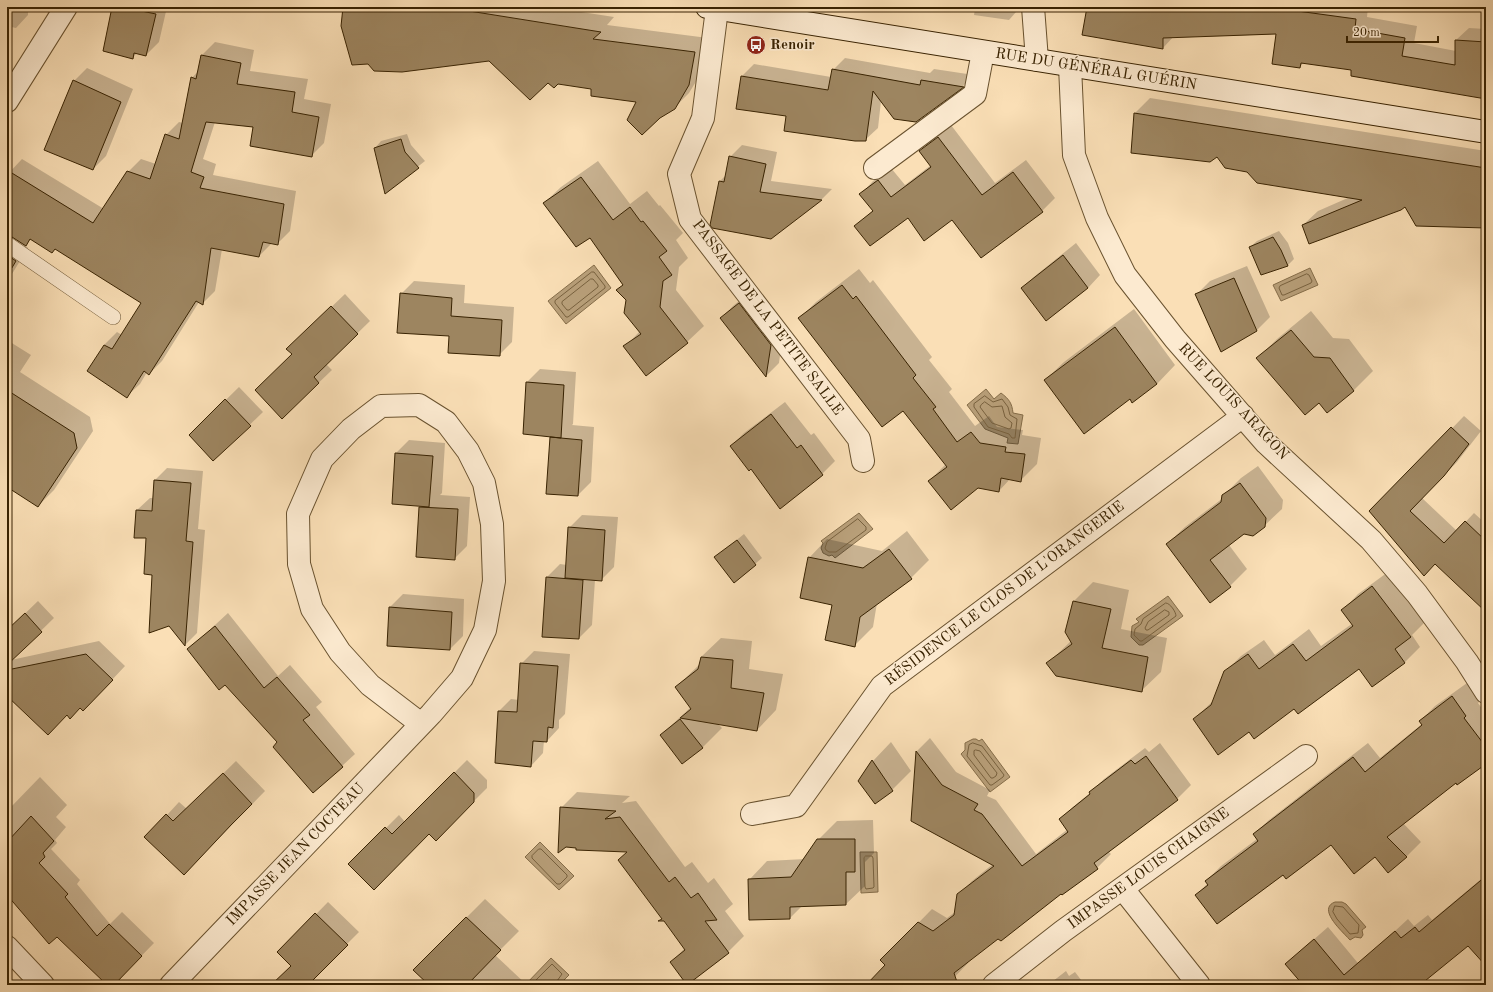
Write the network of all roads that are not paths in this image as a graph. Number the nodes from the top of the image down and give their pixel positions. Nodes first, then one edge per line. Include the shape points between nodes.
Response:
1 (66, 7) edge
2 (1033, 7) edge
3 (712, 8) edge
4 (983, 52) junction
5 (1037, 60) junction
6 (1070, 66) junction
7 (7, 101) edge
8 (1486, 132) edge
9 (875, 168) dead end
10 (7, 244) edge
11 (113, 317) dead end
12 (1243, 416) junction
13 (863, 461) dead end
14 (1486, 692) edge
15 (422, 724) junction
16 (1306, 756) dead end
17 (752, 814) dead end
18 (1123, 889) junction
19 (7, 946) edge
20 (43, 985) edge
21 (171, 985) edge
22 (994, 985) edge
23 (1199, 985) edge

1 - 7 street
2 - 5 street
3 - 4 street, RUE DU GÉNÉRAL GUÉRIN
3 - 13 street, PASSAGE DE LA PETITE SALLE via 703,118 679,174 690,219 859,439
4 - 5 street, RUE DU GÉNÉRAL GUÉRIN
4 - 9 street via 975,94
5 - 6 street, RUE DU GÉNÉRAL GUÉRIN
6 - 8 street, RUE DU GÉNÉRAL GUÉRIN
6 - 12 street, RUE LOUIS ARAGON via 1074,155 1097,218 1125,275 1175,339
10 - 11 lane
12 - 14 street, RUE LOUIS ARAGON via 1266,443 1376,546 1418,594
12 - 17 street, RÉSIDENCE LE CLOS DE L'ORANGERIE via 882,686 796,806
15 - 15 street, IMPASSE JEAN COCTEAU via 462,678 485,630 494,581 492,524 484,483 468,451 446,422 419,405 381,406 351,429 322,460 298,514 299,564 312,609 340,652 370,685
15 - 21 street, IMPASSE JEAN COCTEAU
16 - 18 street, IMPASSE LOUIS CHAIGNE
18 - 22 street, IMPASSE LOUIS CHAIGNE via 1063,931
18 - 23 street
19 - 20 street

